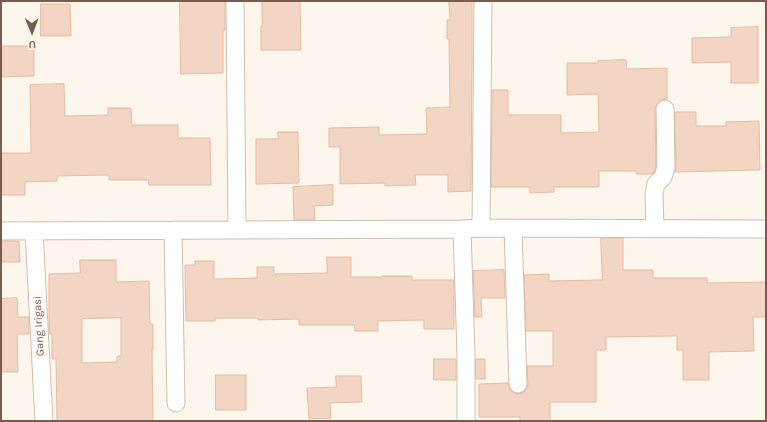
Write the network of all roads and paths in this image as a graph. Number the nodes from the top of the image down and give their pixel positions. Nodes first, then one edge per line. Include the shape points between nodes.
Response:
1 (235, 1) edge
2 (482, 1) edge
3 (665, 109) dead end
4 (481, 228) junction
5 (513, 228) junction
6 (462, 229) junction
7 (655, 229) junction
8 (766, 229) edge
9 (173, 230) junction
10 (237, 230) junction
11 (1, 231) edge
12 (34, 231) junction
13 (518, 384) dead end
14 (176, 403) dead end
15 (44, 421) edge
16 (466, 421) edge

1 - 10 street
2 - 4 street
3 - 7 street via 666,167 663,177 656,184 654,194
4 - 5 street
4 - 6 street
5 - 7 street
5 - 13 street
6 - 10 street
6 - 16 street
7 - 8 street
9 - 10 street
9 - 12 street
9 - 14 street
11 - 12 street
12 - 15 street, Gang Irigasi

